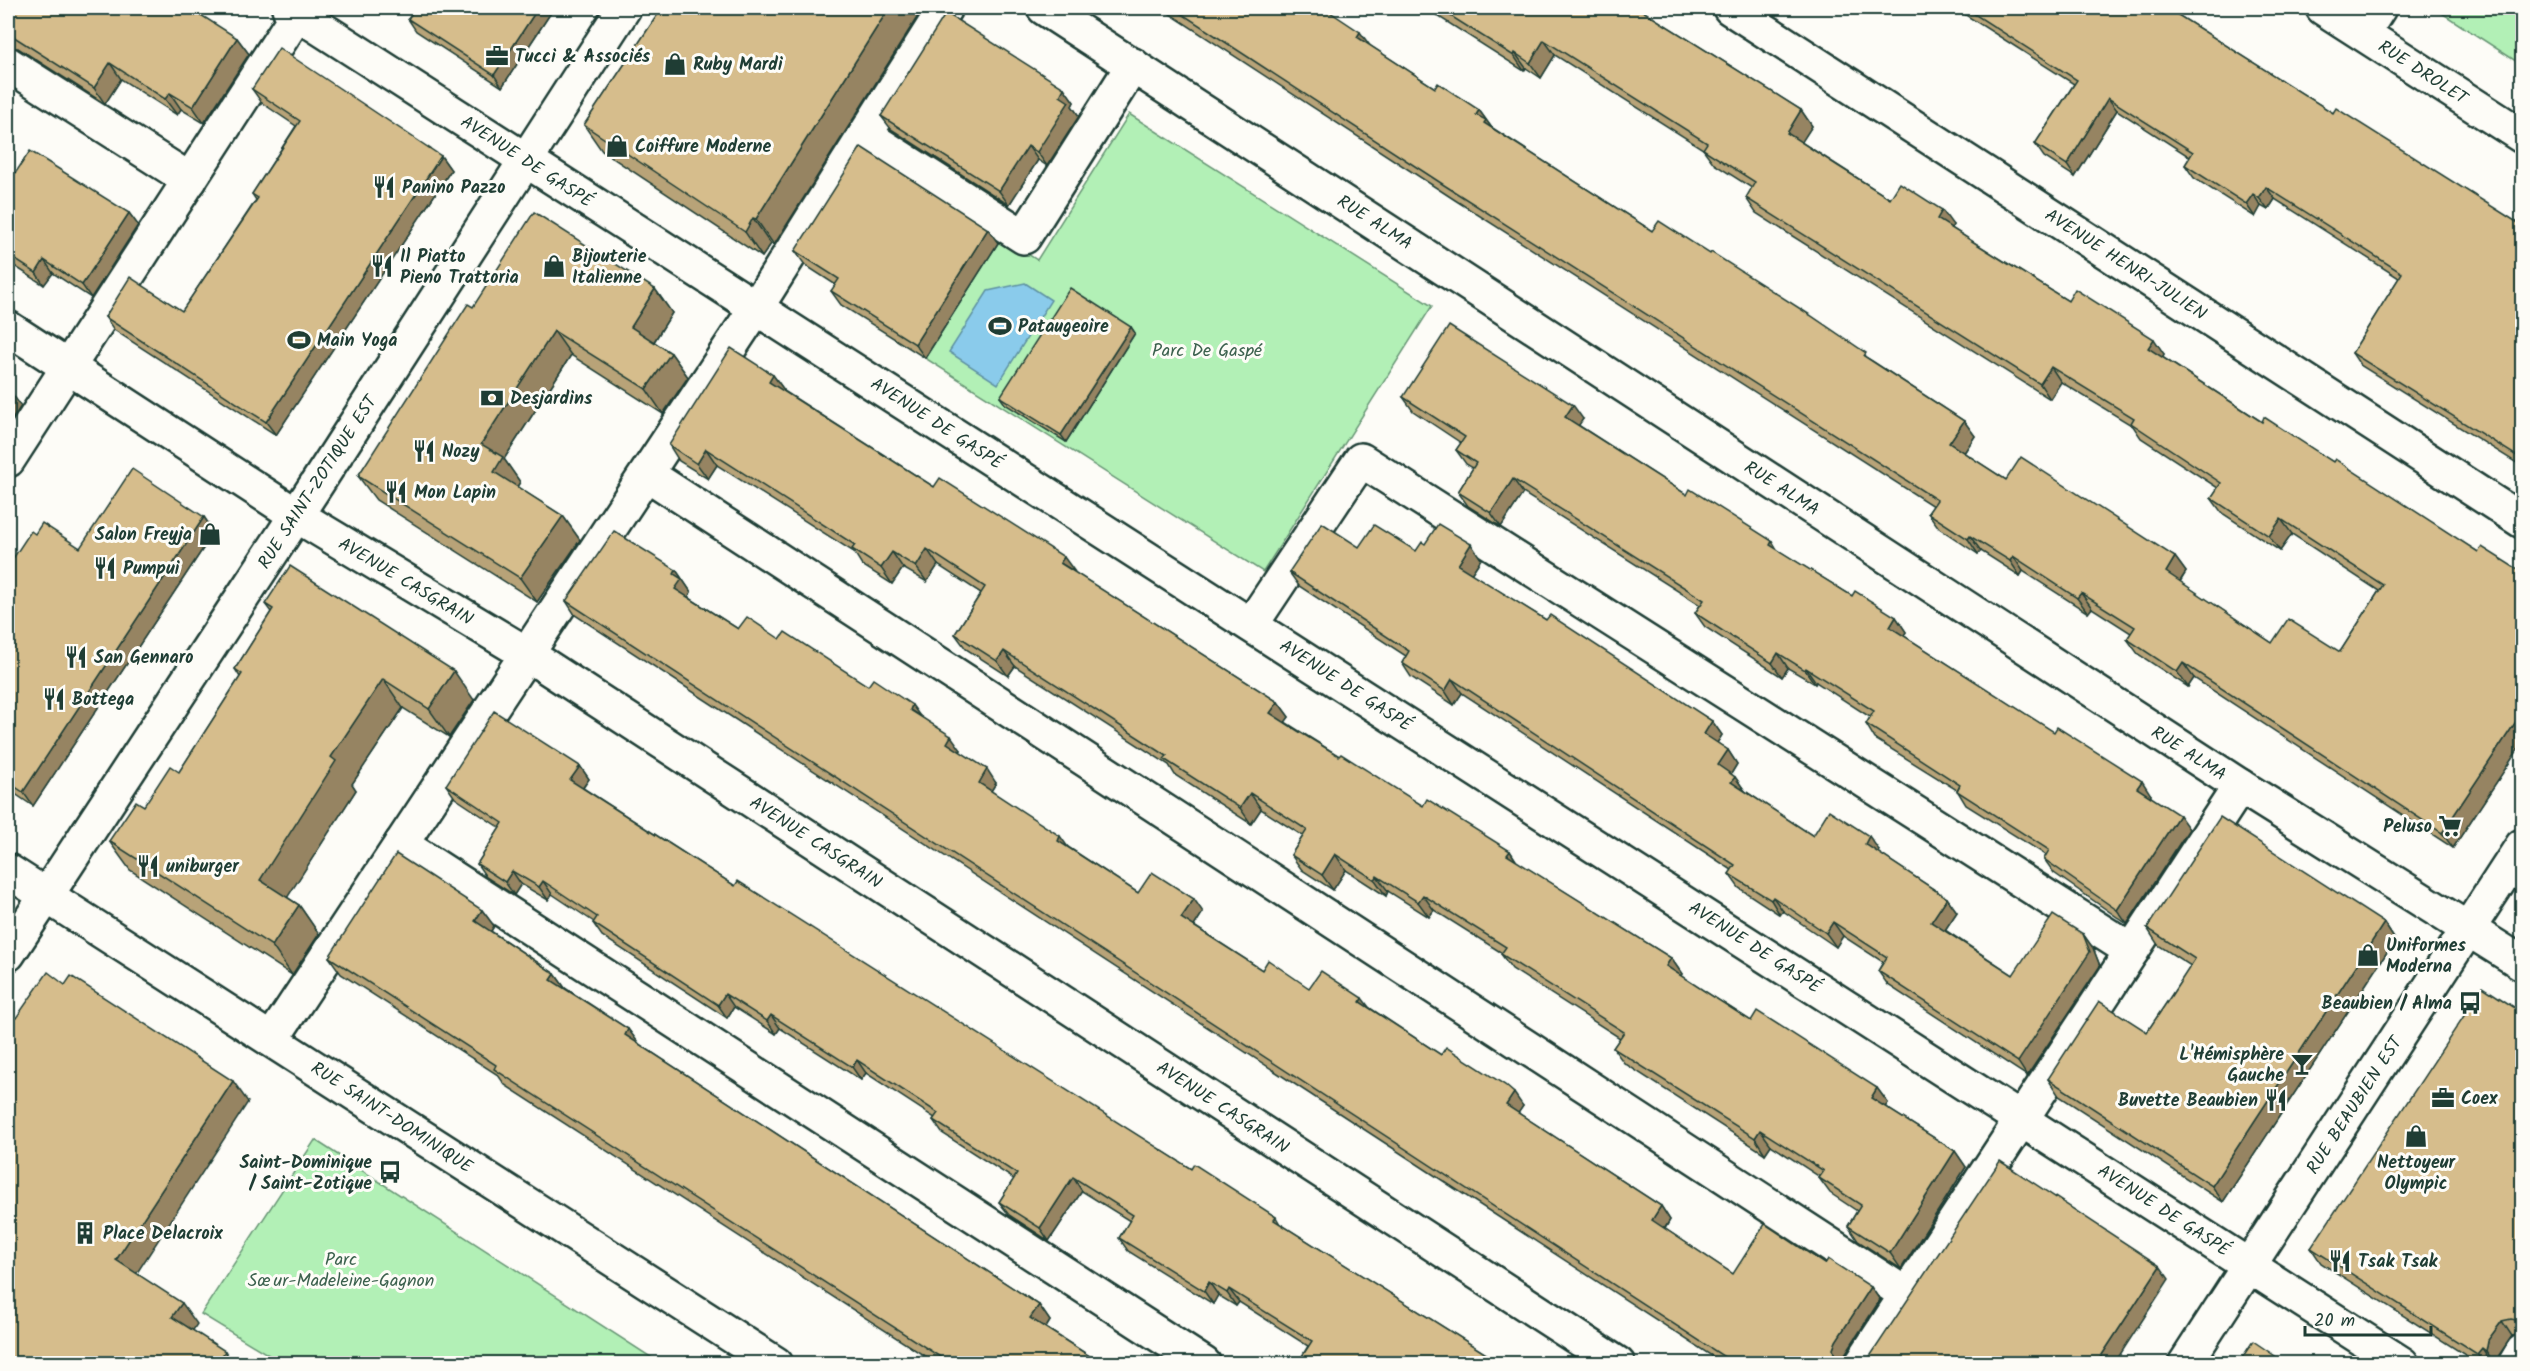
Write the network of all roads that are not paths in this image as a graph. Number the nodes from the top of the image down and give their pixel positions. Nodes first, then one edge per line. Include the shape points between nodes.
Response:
1 (624, 8) edge
2 (945, 8) edge
3 (1044, 8) edge
4 (1730, 8) edge
5 (2323, 8) edge
6 (296, 9) edge
7 (2371, 20) edge
8 (8, 64) edge
9 (1133, 65) junction
10 (865, 135) junction
11 (2523, 135) edge
12 (525, 160) junction
13 (190, 180) junction
14 (756, 308) junction
15 (8, 328) edge
16 (67, 367) junction
17 (8, 460) edge
18 (647, 474) junction
19 (296, 515) junction
20 (2523, 521) edge
21 (1251, 625) junction
22 (527, 654) junction
23 (2240, 786) junction
24 (401, 844) junction
25 (2523, 846) edge
26 (8, 871) edge
27 (47, 896) junction
28 (2470, 929) junction
29 (2132, 951) junction
30 (8, 954) edge
31 (2523, 963) edge
32 (272, 1039) junction
33 (2023, 1119) junction
34 (2250, 1265) junction
35 (1907, 1295) junction
36 (2523, 1352) edge
37 (736, 1353) edge
38 (776, 1364) edge
39 (1204, 1364) edge
40 (1618, 1364) edge
41 (1862, 1364) edge
42 (2186, 1364) edge
43 (2402, 1364) edge
44 (2515, 1364) edge

1 - 12 street, RUE SAINT-ZOTIQUE EST
2 - 10 street
3 - 9 street, RUE ALMA
4 - 20 street, AVENUE HENRI-JULIEN
5 - 7 street, RUE DROLET
6 - 12 street, AVENUE DE GASPÉ
6 - 13 street
7 - 11 street, RUE DROLET
8 - 13 street
9 - 10 street via 1024,237
9 - 23 street, RUE ALMA
10 - 14 street
12 - 14 street, AVENUE DE GASPÉ
12 - 19 street, RUE SAINT-ZOTIQUE EST
13 - 16 street
14 - 18 street
14 - 21 street, AVENUE DE GASPÉ
15 - 16 street, AVENUE CASGRAIN
16 - 17 street
16 - 19 street, AVENUE CASGRAIN
18 - 22 street
18 - 35 street
19 - 22 street, AVENUE CASGRAIN
19 - 27 street, RUE SAINT-ZOTIQUE EST
21 - 29 street via 1361,460
21 - 33 street, AVENUE DE GASPÉ
22 - 24 street
22 - 40 street, AVENUE CASGRAIN
23 - 28 street, RUE ALMA
23 - 29 street
24 - 32 street
24 - 39 street
25 - 28 street, RUE BEAUBIEN EST
26 - 27 street, RUE SAINT-DOMINIQUE
27 - 30 street, RUE SAINT-ZOTIQUE EST
27 - 32 street, RUE SAINT-DOMINIQUE
28 - 31 street, RUE ALMA
28 - 34 street, RUE BEAUBIEN EST
29 - 33 street
32 - 37 street, RUE SAINT-DOMINIQUE
33 - 34 street, AVENUE DE GASPÉ
33 - 35 street
34 - 42 street, RUE BEAUBIEN EST
34 - 43 street, AVENUE DE GASPÉ
35 - 41 street
36 - 44 street
37 - 38 street, RUE SAINT-DOMINIQUE

